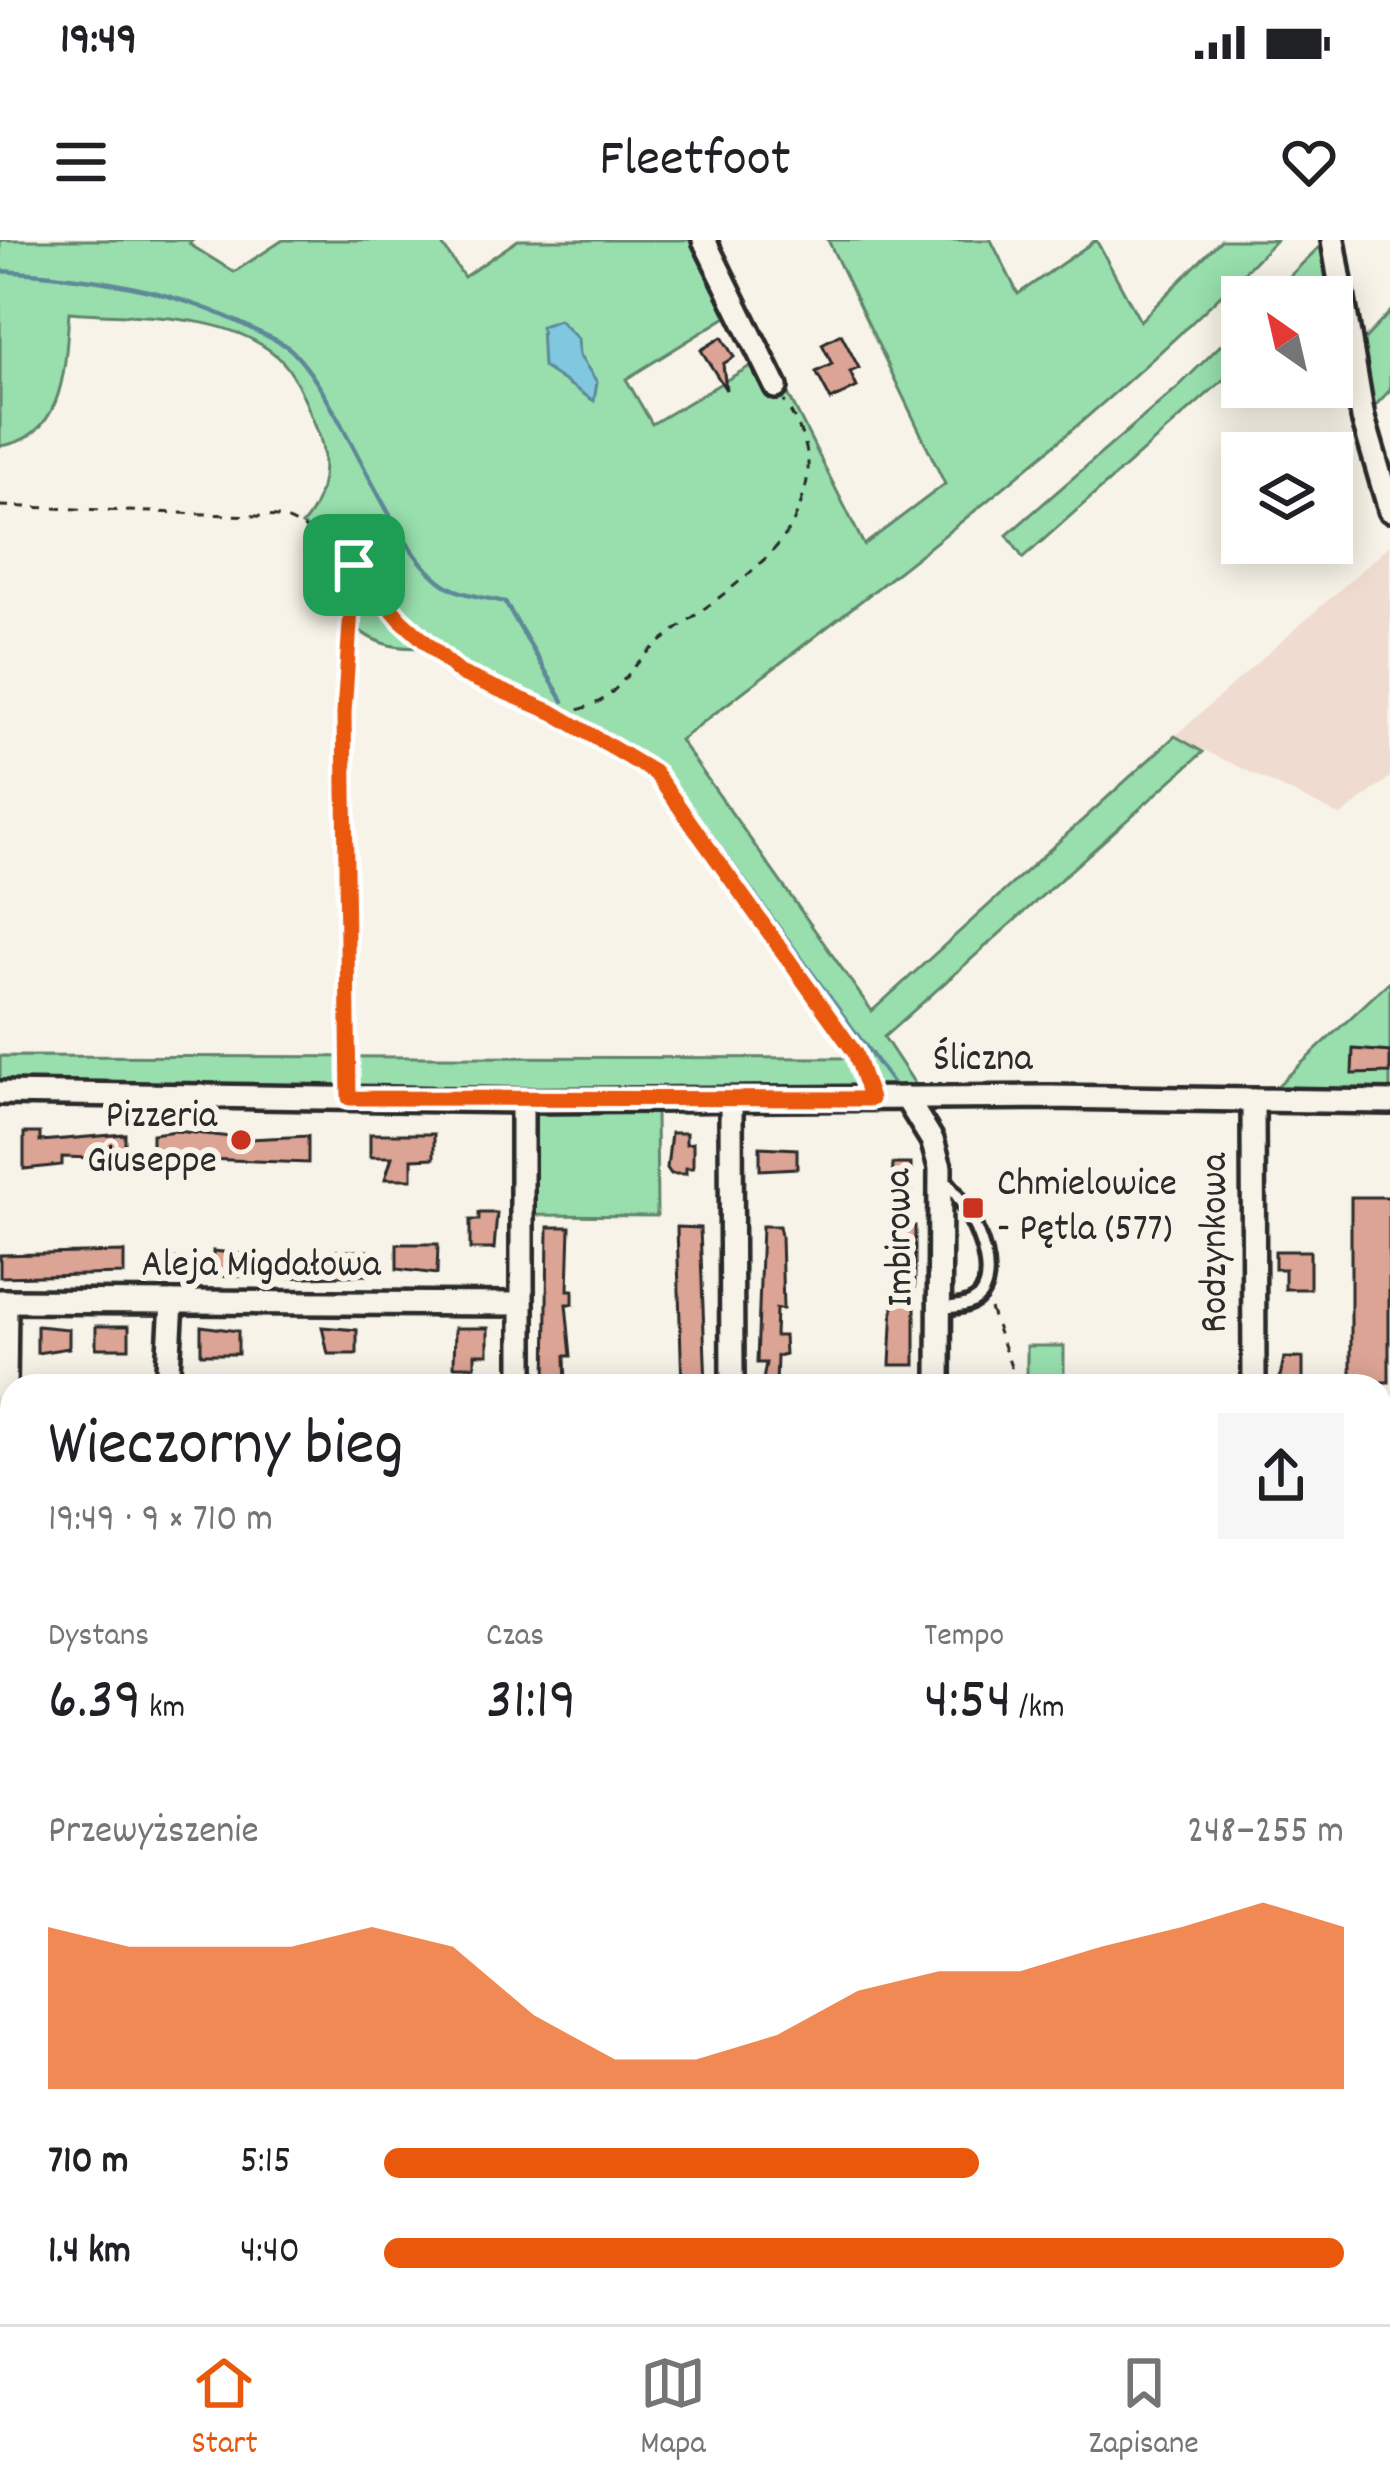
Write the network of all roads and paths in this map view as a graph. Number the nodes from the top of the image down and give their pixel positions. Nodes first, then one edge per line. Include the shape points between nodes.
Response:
1 (704, 240) edge
2 (1333, 240) edge
3 (776, 387) joint
4 (0, 506) edge
5 (1390, 510) edge
6 (354, 565) junction
7 (554, 713) junction
8 (0, 1093) edge
9 (349, 1098) junction
10 (906, 1098) junction
11 (871, 1099) junction
12 (1253, 1100) junction
13 (522, 1102) junction
14 (731, 1102) junction
15 (1390, 1102) edge
16 (940, 1176) junction
17 (983, 1291) junction
18 (3, 1301) edge
19 (172, 1302) junction
20 (522, 1304) junction
21 (940, 1308) junction
22 (3, 1374) edge
23 (168, 1374) edge
24 (522, 1374) edge
25 (732, 1374) edge
26 (939, 1374) edge
27 (1014, 1374) edge
28 (1253, 1374) edge

1 - 3 street
2 - 5 street via 1363,418
3 - 7 path via 811,452 784,538 601,701
4 - 6 path via 281,518
6 - 7 path via 460,673
6 - 9 path via 344,713
7 - 11 path via 655,773 855,1053
8 - 9 street, Śliczna
9 - 13 street, Śliczna
10 - 11 street, Śliczna
10 - 12 street, Śliczna
10 - 16 street, Imbirowa via 932,1140
11 - 14 street, Śliczna
12 - 15 street, Śliczna
12 - 28 street, Rodzynkowa
13 - 14 street, Śliczna
13 - 20 street
14 - 25 street
16 - 17 lane via 978,1242
16 - 21 street, Imbirowa
17 - 21 lane via 973,1302
17 - 27 path
18 - 19 street, Aleja Migdałowa
18 - 22 street
19 - 20 street, Aleja Migdałowa
19 - 23 street
20 - 24 street
21 - 26 street, Imbirowa

